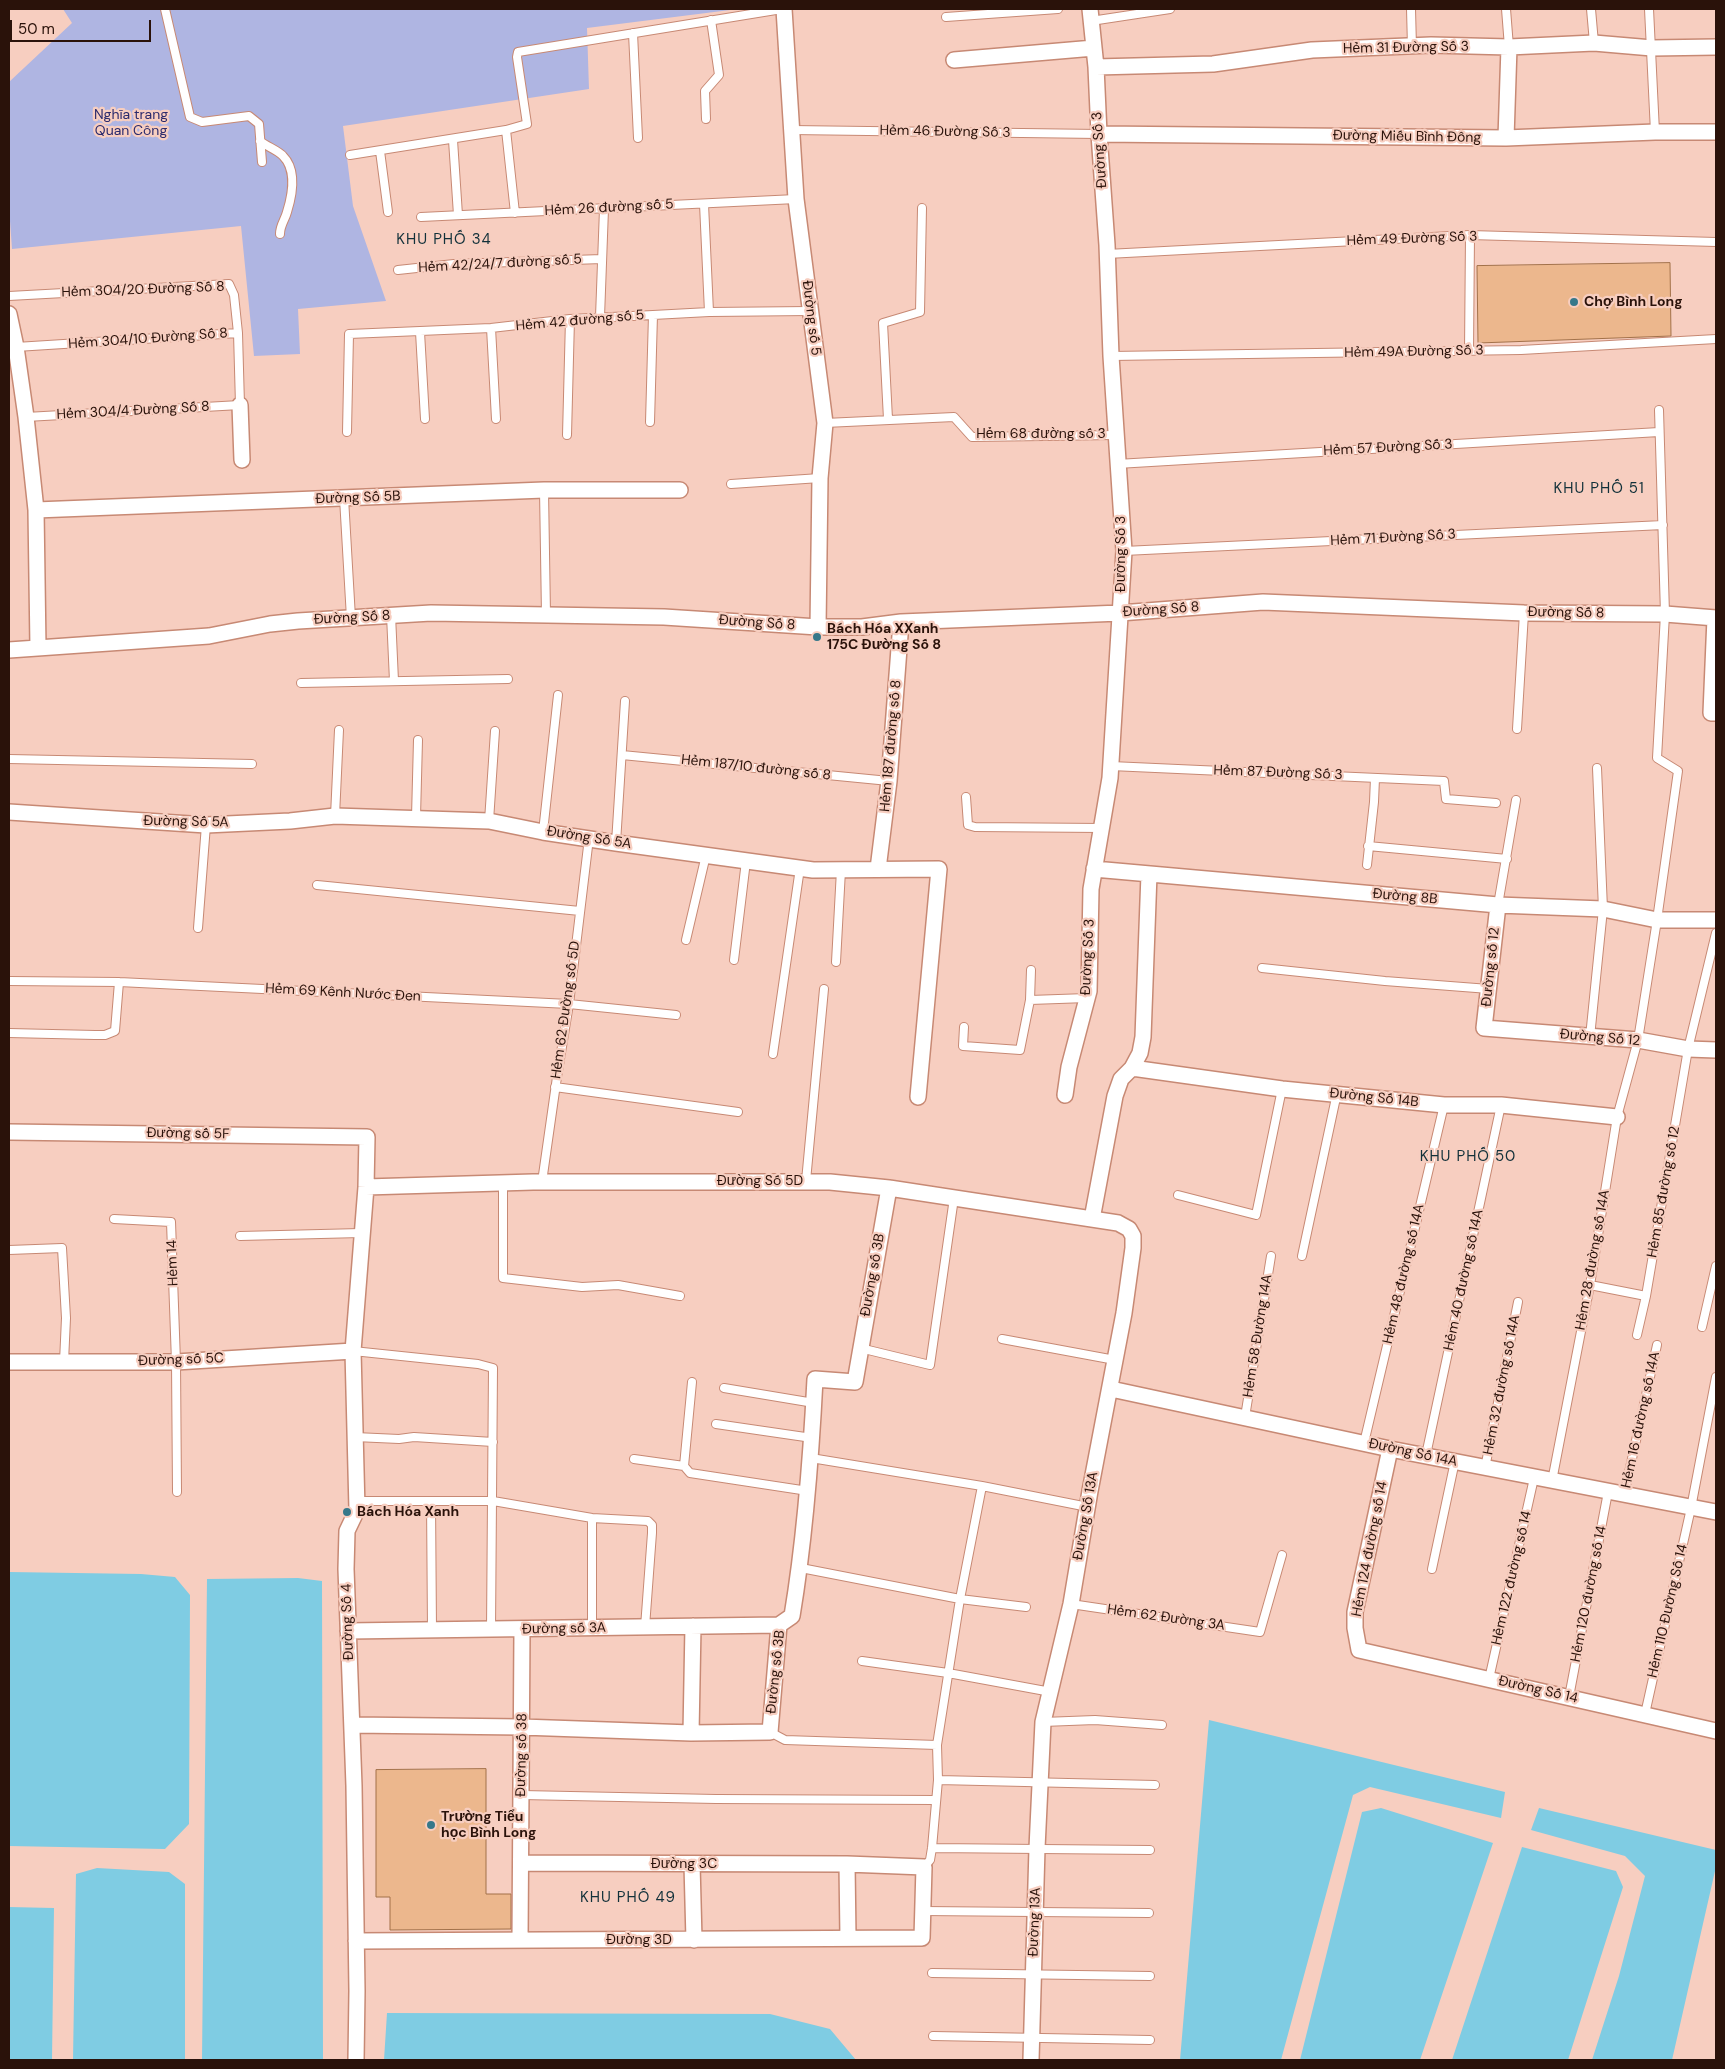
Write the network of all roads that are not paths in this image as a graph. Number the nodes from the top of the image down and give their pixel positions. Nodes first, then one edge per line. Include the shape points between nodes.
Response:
1 (164, 9) edge
2 (783, 9) edge
3 (1058, 9) edge
4 (1170, 9) edge
5 (1411, 9) edge
6 (1506, 9) edge
7 (1591, 9) edge
8 (1649, 9) edge
9 (1091, 15) edge
10 (946, 18) dead end
11 (711, 20) junction
12 (633, 33) junction
13 (1594, 43) junction
14 (1412, 46) junction
15 (1509, 47) junction
16 (1716, 47) edge
17 (1094, 48) junction
18 (1652, 48) junction
19 (954, 60) dead end
20 (1096, 67) junction
21 (706, 119) dead end
22 (506, 130) junction
23 (791, 130) junction
24 (1655, 132) junction
25 (1716, 132) edge
26 (1098, 134) junction
27 (638, 138) dead end
28 (1506, 138) junction
29 (453, 140) junction
30 (260, 141) junction
31 (380, 151) junction
32 (350, 155) dead end
33 (262, 162) dead end
34 (796, 200) junction
35 (704, 204) junction
36 (922, 208) dead end
37 (604, 209) junction
38 (388, 212) dead end
39 (515, 213) junction
40 (458, 215) junction
41 (421, 217) dead end
42 (280, 234) dead end
43 (1470, 235) junction
44 (1716, 242) edge
45 (1107, 254) junction
46 (602, 259) junction
47 (398, 270) dead end
48 (9, 296) edge
49 (810, 311) junction
50 (709, 312) junction
51 (9, 314) edge
52 (653, 315) junction
53 (600, 318) junction
54 (570, 319) junction
55 (491, 328) junction
56 (420, 332) junction
57 (238, 333) junction
58 (1716, 339) edge
59 (16, 347) junction
60 (1469, 351) junction
61 (1110, 356) junction
62 (240, 406) junction
63 (1659, 410) dead end
64 (26, 418) junction
65 (425, 419) dead end
66 (496, 419) dead end
67 (888, 419) junction
68 (650, 422) dead end
69 (825, 423) junction
70 (348, 432) dead end
71 (1659, 432) junction
72 (567, 435) dead end
73 (1115, 435) junction
74 (242, 460) dead end
75 (1117, 464) junction
76 (820, 478) junction
77 (731, 484) dead end
78 (544, 490) junction
79 (680, 490) dead end
80 (344, 498) junction
81 (36, 510) junction
82 (1663, 525) junction
83 (1124, 551) junction
84 (1120, 613) junction
85 (1524, 613) junction
86 (1665, 614) junction
87 (546, 615) junction
88 (391, 616) junction
89 (351, 618) junction
90 (1716, 618) edge
91 (901, 622) junction
92 (818, 627) junction
93 (38, 648) junction
94 (9, 650) edge
95 (508, 680) dead end
96 (394, 681) junction
97 (301, 683) dead end
98 (558, 694) dead end
99 (625, 701) dead end
100 (1716, 713) edge
101 (1517, 728) dead end
102 (340, 730) dead end
103 (495, 731) dead end
104 (418, 740) dead end
105 (622, 755) junction
106 (9, 759) edge
107 (252, 764) dead end
108 (1111, 766) junction
109 (1597, 768) dead end
110 (1375, 778) junction
111 (889, 781) junction
112 (966, 797) dead end
113 (1516, 800) dead end
114 (1496, 803) dead end
115 (9, 812) edge
116 (335, 816) junction
117 (416, 818) junction
118 (489, 821) junction
119 (206, 825) junction
120 (1102, 828) junction
121 (543, 832) junction
122 (589, 838) junction
123 (616, 843) junction
124 (1368, 846) junction
125 (706, 855) junction
126 (1507, 859) junction
127 (746, 860) junction
128 (1367, 865) dead end
129 (800, 868) junction
130 (878, 869) junction
131 (1094, 869) junction
132 (841, 870) junction
133 (1149, 874) junction
134 (317, 885) dead end
135 (1498, 905) junction
136 (1603, 909) junction
137 (580, 911) junction
138 (1657, 920) junction
139 (1716, 920) edge
140 (198, 928) dead end
141 (1716, 933) edge
142 (686, 940) dead end
143 (734, 960) dead end
144 (836, 962) dead end
145 (1262, 968) dead end
146 (1031, 970) dead end
147 (9, 980) edge
148 (119, 982) junction
149 (824, 988) dead end
150 (1489, 989) junction
151 (1087, 998) junction
152 (1030, 1000) junction
153 (569, 1004) junction
154 (676, 1015) dead end
155 (964, 1027) dead end
156 (1484, 1028) joint
157 (9, 1033) edge
158 (1590, 1037) junction
159 (1638, 1040) junction
160 (1688, 1049) junction
161 (1716, 1050) edge
162 (773, 1054) dead end
163 (1132, 1068) junction
164 (555, 1087) junction
165 (1282, 1089) junction
166 (1337, 1093) junction
167 (1065, 1095) dead end
168 (918, 1097) dead end
169 (1444, 1105) junction
170 (1501, 1105) junction
171 (738, 1112) dead end
172 (1617, 1117) junction
173 (9, 1132) edge
174 (806, 1181) junction
175 (542, 1182) junction
176 (503, 1183) junction
177 (366, 1187) junction
178 (889, 1188) junction
179 (1178, 1195) dead end
180 (954, 1198) junction
181 (114, 1219) dead end
182 (1092, 1219) junction
183 (361, 1233) junction
184 (240, 1236) dead end
185 (1133, 1248) joint
186 (9, 1250) edge
187 (1271, 1256) dead end
188 (1302, 1256) dead end
189 (1716, 1266) edge
190 (1590, 1285) junction
191 (680, 1296) dead end
192 (1646, 1296) junction
193 (1518, 1302) dead end
194 (1702, 1327) dead end
195 (1637, 1335) dead end
196 (1002, 1339) dead end
197 (1657, 1345) dead end
198 (860, 1348) junction
199 (353, 1351) junction
200 (1115, 1360) junction
201 (9, 1362) edge
202 (64, 1362) junction
203 (176, 1362) junction
204 (1716, 1377) edge
205 (692, 1382) dead end
206 (724, 1388) dead end
207 (1111, 1389) junction
208 (814, 1402) junction
209 (1245, 1417) junction
210 (716, 1424) dead end
211 (355, 1437) junction
212 (812, 1438) junction
213 (494, 1442) junction
214 (1364, 1443) junction
215 (1390, 1449) junction
216 (1426, 1455) junction
217 (811, 1458) junction
218 (634, 1459) dead end
219 (1455, 1461) junction
220 (684, 1466) junction
221 (1485, 1468) junction
222 (1534, 1478) junction
223 (1552, 1481) junction
224 (982, 1486) junction
225 (808, 1491) junction
226 (178, 1492) dead end
227 (1608, 1492) junction
228 (1624, 1495) junction
229 (356, 1501) junction
230 (431, 1501) junction
231 (493, 1501) junction
232 (1088, 1507) junction
233 (1691, 1508) junction
234 (1716, 1512) edge
235 (592, 1518) junction
236 (1282, 1555) dead end
237 (801, 1568) junction
238 (1432, 1569) dead end
239 (960, 1599) junction
240 (1071, 1604) junction
241 (1026, 1608) dead end
242 (779, 1625) junction
243 (693, 1626) junction
244 (645, 1627) junction
245 (592, 1628) junction
246 (432, 1630) junction
247 (491, 1630) junction
248 (522, 1630) junction
249 (348, 1631) junction
250 (1359, 1650) joint
251 (862, 1661) dead end
252 (948, 1673) junction
253 (1489, 1679) junction
254 (1051, 1692) junction
255 (1569, 1697) junction
256 (1645, 1714) junction
257 (1043, 1722) junction
258 (1162, 1725) dead end
259 (352, 1726) junction
260 (522, 1727) junction
261 (1716, 1731) edge
262 (770, 1732) junction
263 (691, 1733) junction
264 (937, 1745) junction
265 (938, 1780) junction
266 (1041, 1783) junction
267 (1155, 1785) dead end
268 (522, 1795) junction
269 (935, 1800) junction
270 (932, 1848) junction
271 (1037, 1848) junction
272 (1150, 1850) dead end
273 (521, 1863) junction
274 (692, 1864) junction
275 (847, 1864) junction
276 (924, 1867) junction
277 (922, 1911) junction
278 (1035, 1912) junction
279 (1149, 1913) dead end
280 (848, 1938) junction
281 (520, 1940) junction
282 (694, 1940) junction
283 (356, 1941) junction
284 (932, 1972) dead end
285 (1033, 1973) junction
286 (1150, 1976) dead end
287 (933, 2036) dead end
288 (1031, 2038) junction
289 (1150, 2040) dead end
290 (356, 2060) edge
291 (1031, 2060) edge

1 - 30 lane via 190,117 202,122 249,116 259,124
2 - 11 lane
2 - 23 street, Đường số 5
3 - 10 lane
4 - 9 lane
5 - 14 lane
6 - 15 lane
7 - 13 lane
8 - 18 lane
9 - 17 street, Đường Số 3
11 - 12 lane
11 - 21 lane via 719,76 705,91
12 - 22 lane via 518,52 527,124
12 - 27 lane
13 - 15 street, Hẻm 31 Đường Số 3
13 - 18 street, Hẻm 31 Đường Số 3
14 - 15 street, Hẻm 31 Đường Số 3
14 - 20 street, Hẻm 31 Đường Số 3 via 1312,50 1213,64
15 - 28 street
16 - 18 street, Hẻm 31 Đường Số 3
17 - 19 street
17 - 20 street, Đường Số 3
18 - 24 lane
20 - 26 street, Đường Số 3
22 - 29 lane
22 - 39 lane
23 - 26 lane, Hẻm 46 Đường Số 3
23 - 34 street, Đường số 5
24 - 25 street, Đường Miếu Bình Đông
24 - 28 street, Đường Miếu Bình Đông
26 - 28 street, Đường Miếu Bình Đông
26 - 45 street, Đường Số 3
29 - 31 lane
29 - 40 lane
30 - 33 lane
30 - 42 lane via 283,155 289,166 291,196
31 - 32 lane
31 - 38 lane
34 - 35 lane, Hẻm 26 đường số 5
34 - 49 street, Đường số 5
35 - 37 lane, Hẻm 26 đường số 5
35 - 50 lane
36 - 67 lane via 920,312 883,323
37 - 39 lane, Hẻm 26 đường số 5
37 - 46 lane
39 - 40 lane, Hẻm 26 đường số 5
40 - 41 lane, Hẻm 26 đường số 5
43 - 44 lane, Hẻm 49 Đường Số 3
43 - 45 lane, Hẻm 49 Đường Số 3
43 - 60 lane
45 - 61 street, Đường Số 3
46 - 47 lane, Hẻm 42/24/7 đường số 5 via 454,264
46 - 53 lane
48 - 57 lane, Hẻm 304/20 Đường Số 8 via 229,284 234,295
49 - 50 lane, Hẻm 42 đường số 5
49 - 69 street, Đường số 5
50 - 52 lane, Hẻm 42 đường số 5
51 - 59 street
52 - 53 lane, Hẻm 42 đường số 5
52 - 68 lane
53 - 54 lane, Hẻm 42 đường số 5
54 - 55 lane, Hẻm 42 đường số 5
54 - 72 lane
55 - 56 lane, Hẻm 42 đường số 5
55 - 66 lane
56 - 65 lane
56 - 70 lane, Hẻm 42 đường số 5 via 350,334
57 - 59 lane, Hẻm 304/10 Đường Số 8
57 - 62 lane, Hẻm 304/10 Đường Số 8
58 - 60 lane, Hẻm 49A Đường Số 3
59 - 64 street
60 - 61 lane, Hẻm 49A Đường Số 3
61 - 73 street, Đường Số 3
62 - 64 lane, Hẻm 304/4 Đường Số 8
62 - 74 street
63 - 71 lane
64 - 81 street
67 - 69 lane, Hẻm 68 đường số 3
67 - 73 lane, Hẻm 68 đường số 3 via 954,417 972,437
69 - 76 street, Đường số 5
71 - 75 lane, Hẻm 57 Đường Số 3
71 - 82 lane
73 - 75 street, Đường Số 3
75 - 83 street, Đường Số 3
76 - 77 lane
76 - 92 street, Đường số 5
78 - 79 street, Đường Số 5B
78 - 80 street, Đường Số 5B
78 - 87 lane
80 - 81 street, Đường Số 5B
80 - 89 lane
81 - 93 street
82 - 83 lane, Hẻm 71 Đường Số 3
82 - 86 lane
83 - 84 street, Đường Số 3
84 - 85 street, Đường Số 8 via 1263,602
84 - 91 street, Đường Số 8
84 - 108 street, Đường Số 3
85 - 86 street, Đường Số 8
85 - 101 lane
86 - 90 street, Đường Số 8
86 - 138 lane, Hẻm 28 đường số 14A via 1657,758 1678,771
87 - 88 street, Đường Số 8 via 431,613
87 - 92 street, Đường Số 8 via 664,617
88 - 89 street, Đường Số 8
88 - 96 lane
89 - 93 street, Đường Số 8 via 270,624 209,636
90 - 100 street via 1710,713
91 - 92 street, Đường Số 8 via 862,627
91 - 111 street, Hẻm 187 đường số 8
93 - 94 street, Đường Số 8
95 - 96 lane
96 - 97 lane
98 - 121 lane
99 - 105 lane
102 - 116 lane
103 - 118 lane
104 - 117 lane
105 - 111 lane, Hẻm 187/10 đường số 8
105 - 123 lane
106 - 107 lane
108 - 110 lane, Hẻm 87 Đường Số 3
108 - 120 street, Đường Số 3
109 - 136 lane
110 - 114 lane, Hẻm 87 Đường Số 3 via 1444,781 1446,799
110 - 124 lane
111 - 130 street, Hẻm 187 đường số 8
112 - 120 lane via 968,825 975,827
113 - 126 lane
115 - 119 street, Đường Số 5A
116 - 117 street, Đường Số 5A
116 - 119 street, Đường Số 5A
117 - 118 street, Đường Số 5A
118 - 121 street, Đường Số 5A
119 - 140 lane
120 - 131 street, Đường Số 3
121 - 122 street, Đường Số 5A
122 - 123 street, Đường Số 5A
122 - 137 lane, Hẻm 62 Đường số 5D
123 - 125 street, Đường Số 5A
124 - 126 lane
124 - 128 lane
125 - 127 street, Đường Số 5A
125 - 142 lane
126 - 135 lane
127 - 129 street, Đường Số 5A
127 - 143 lane
129 - 132 street, Đường Số 5A
129 - 162 lane
130 - 132 street, Đường Số 5A
130 - 168 street, Đường Số 5A via 939,868
131 - 133 street, Đường 8B
131 - 151 street, Đường Số 3
132 - 144 lane
133 - 135 street, Đường 8B
133 - 163 street via 1143,1037 1140,1053
134 - 137 lane
135 - 136 street, Đường 8B
135 - 150 street, Đường số 12
136 - 138 street, Đường 8B
136 - 158 lane
137 - 153 lane, Hẻm 62 Đường số 5D
138 - 139 street, Đường 8B
138 - 159 lane, Hẻm 28 đường số 14A
141 - 160 lane, Hẻm 85 đường số 12
145 - 150 lane
146 - 152 lane
147 - 148 lane, Hẻm 69 Kênh Nước Đen
148 - 153 lane, Hẻm 69 Kênh Nước Đen
148 - 157 lane via 115,1031 105,1035
149 - 174 lane
150 - 156 street, Đường số 12
151 - 152 lane
151 - 167 street, Đường Số 3
152 - 155 lane via 1020,1050 963,1046
153 - 154 lane, Hẻm 69 Kênh Nước Đen
153 - 164 lane, Hẻm 62 Đường số 5D
156 - 158 street, Đường Số 12
158 - 159 street, Đường Số 12
159 - 160 street, Đường Số 12
159 - 172 lane, Hẻm 28 đường số 14A
160 - 161 street, Đường Số 12
160 - 192 lane, Hẻm 85 đường số 12
163 - 165 street, Đường Số 14B
163 - 182 street via 1121,1079 1115,1096
164 - 171 lane
164 - 175 lane, Hẻm 62 Đường số 5D
165 - 166 street, Đường Số 14B
165 - 179 lane via 1256,1215
166 - 169 street, Đường Số 14B
166 - 188 lane
169 - 170 street, Đường Số 14B
169 - 214 lane, Hẻm 48 đường số 14A
170 - 172 street, Đường Số 14B
170 - 216 lane, Hẻm 40 đường số 14A
172 - 190 lane, Hẻm 28 đường số 14A
173 - 177 street, Đường số 5F via 367,1137
174 - 175 street, Đường Số 5D
174 - 178 street, Đường Số 5D
175 - 176 street, Đường Số 5D
176 - 177 street, Đường Số 5D
176 - 191 lane via 503,1278 582,1287 618,1285
177 - 183 street, Đường Số 4
178 - 180 street, Đường Số 5D
178 - 198 street, Đường số 3B
180 - 182 street, Đường Số 5D
180 - 198 lane via 930,1364
181 - 203 lane, Hẻm 14 via 171,1222
182 - 185 street, Đường Số 5D via 1118,1223 1129,1229
183 - 184 lane
183 - 199 street, Đường Số 4
185 - 200 street, Đường Số 13A
186 - 202 lane via 62,1248 66,1318
187 - 209 lane, Hẻm 58 Đường 14A
189 - 194 lane
190 - 192 lane
190 - 223 lane, Hẻm 28 đường số 14A
192 - 195 lane, Hẻm 85 đường số 12
193 - 221 lane, Hẻm 32 đường số 14A
196 - 200 lane
197 - 228 lane, Hẻm 16 đường số 14A
198 - 208 street, Đường số 3B via 854,1382 815,1379
199 - 203 street, Đường số 5C
199 - 211 street, Đường Số 4
199 - 213 lane via 493,1368
200 - 207 street, Đường Số 13A
201 - 202 street, Đường số 5C
202 - 203 street, Đường số 5C
203 - 226 lane
204 - 233 lane, Hẻm 110 Đường Số 14
205 - 220 lane
206 - 208 lane
207 - 209 street, Đường Số 14A
207 - 232 street, Đường Số 13A
208 - 212 street, Đường số 3B
209 - 214 street, Đường Số 14A
210 - 212 lane
211 - 213 lane
211 - 229 street, Đường Số 4
212 - 217 street, Đường số 3B
213 - 231 lane
214 - 215 street, Đường Số 14A
215 - 216 street, Đường Số 14A
215 - 250 street, Hẻm 124 đường số 14 via 1355,1612 1354,1628
216 - 219 street, Đường Số 14A
217 - 224 lane
217 - 225 street, Đường số 3B
218 - 220 lane
219 - 221 street, Đường Số 14A
219 - 238 lane
220 - 225 lane via 690,1473
221 - 222 street, Đường Số 14A
222 - 223 street, Đường Số 14A
222 - 253 lane, Hẻm 122 đường số 14
223 - 227 street, Đường Số 14A
224 - 232 lane
224 - 239 lane
225 - 237 street, Đường số 3B
227 - 228 street, Đường Số 14A
227 - 255 lane, Hẻm 120 đường số 14
228 - 233 street, Đường Số 14A
229 - 230 lane
229 - 249 street, Đường Số 4 via 357,1510 347,1531
230 - 231 lane
230 - 246 lane
231 - 235 lane
231 - 247 lane
232 - 240 street, Đường Số 13A
233 - 234 street, Đường Số 14A
233 - 256 lane, Hẻm 110 Đường Số 14
235 - 244 lane via 648,1521 652,1524
235 - 245 lane
236 - 240 lane, Hẻm 62 Đường 3A via 1260,1632
237 - 239 lane
237 - 242 street, Đường số 3B via 792,1616
239 - 241 lane
239 - 252 lane
240 - 254 street, Đường Số 13A
242 - 243 street, Đường số 3A
242 - 262 street, Đường số 3B
243 - 244 street, Đường số 3A
243 - 263 street
244 - 245 street, Đường số 3A
245 - 248 street, Đường số 3A
246 - 247 street, Đường số 3A
246 - 249 street, Đường số 3A
247 - 248 street, Đường số 3A
248 - 260 street, Đường số 38
249 - 259 street, Đường Số 4
250 - 253 street, Đường Số 14
251 - 252 lane
252 - 254 lane
252 - 264 lane
253 - 255 street, Đường Số 14
254 - 257 street, Đường Số 13A
255 - 256 street, Đường Số 14
256 - 261 street, Đường Số 14
257 - 258 lane via 1096,1720
257 - 266 street, Đường Số 13A
259 - 260 street, Đường số 3B
259 - 283 street, Đường Số 4
260 - 263 street, Đường số 3B
260 - 268 street, Đường số 38
262 - 263 street, Đường số 3B
262 - 264 lane via 785,1740
264 - 265 lane
265 - 266 lane
265 - 269 lane
266 - 267 lane
266 - 271 street, Đường 13A
268 - 269 lane
268 - 273 street, Đường số 38
269 - 270 lane
270 - 271 lane
270 - 276 lane via 930,1860
271 - 272 lane
271 - 278 street, Đường 13A
273 - 274 street, Đường 3C
273 - 281 street, Đường số 38
274 - 275 street, Đường 3C
274 - 282 street
275 - 276 street, Đường 3C
275 - 280 street
276 - 277 street
277 - 278 lane
277 - 280 street, Đường 3D via 922,1938
278 - 279 lane
278 - 285 street, Đường 13A
280 - 282 street, Đường 3D
281 - 282 street, Đường 3D
281 - 283 street, Đường 3D
283 - 290 street, Đường Số 4
284 - 285 lane
285 - 286 lane
285 - 288 street, Đường 13A
287 - 288 lane
288 - 289 lane
288 - 291 street, Đường 13A

